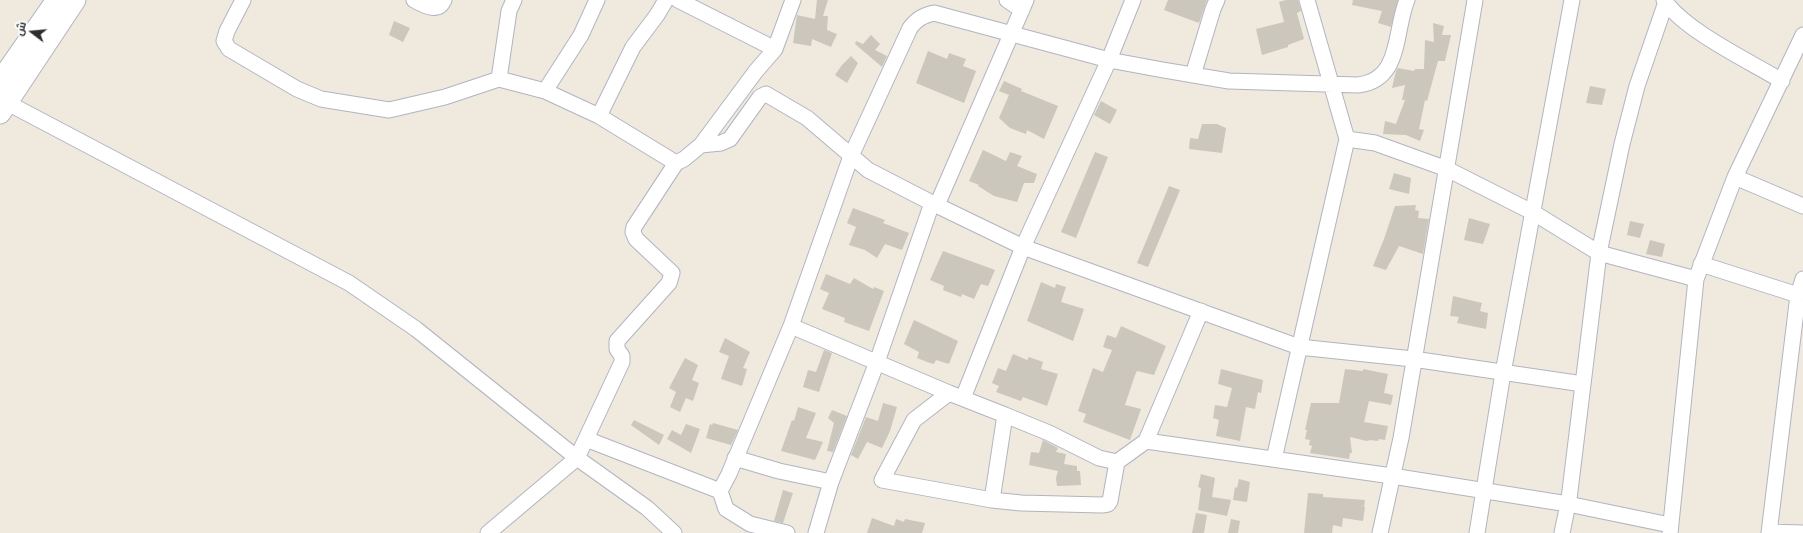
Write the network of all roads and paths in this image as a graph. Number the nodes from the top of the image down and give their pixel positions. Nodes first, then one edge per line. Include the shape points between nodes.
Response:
1 (57, 0) edge
2 (75, 0) edge
3 (243, 0) edge
4 (414, 0) edge
5 (444, 0) edge
6 (514, 0) edge
7 (597, 0) edge
8 (666, 0) edge
9 (678, 0) edge
10 (793, 0) edge
11 (1007, 0) edge
12 (1133, 0) edge
13 (1218, 0) edge
14 (1307, 0) edge
15 (1407, 0) edge
16 (1475, 0) edge
17 (1572, 0) edge
18 (1665, 1) edge
19 (695, 4) edge
20 (1024, 5) edge
21 (1012, 35) junction
22 (1803, 35) edge
23 (775, 49) junction
24 (1109, 60) junction
25 (1193, 75) junction
26 (499, 79) junction
27 (1782, 81) junction
28 (0, 82) edge
29 (1330, 84) junction
30 (545, 91) junction
31 (2, 104) edge
32 (599, 116) junction
33 (1347, 139) junction
34 (701, 145) junction
35 (851, 156) junction
36 (676, 163) junction
37 (1447, 169) junction
38 (1735, 177) junction
39 (934, 204) junction
40 (1803, 206) edge
41 (1534, 213) junction
42 (1023, 247) junction
43 (1599, 253) junction
44 (1701, 264) junction
45 (1696, 279) junction
46 (1803, 279) edge
47 (1798, 295) junction
48 (1201, 312) junction
49 (791, 326) junction
50 (1299, 347) junction
51 (1413, 359) junction
52 (878, 362) junction
53 (1503, 373) junction
54 (1583, 384) junction
55 (956, 396) junction
56 (1005, 415) junction
57 (586, 439) junction
58 (1146, 441) junction
59 (577, 458) junction
60 (735, 458) junction
61 (1274, 460) junction
62 (1117, 462) junction
63 (1392, 476) junction
64 (831, 482) junction
65 (720, 491) junction
66 (1484, 491) junction
67 (992, 500) junction
68 (1568, 504) junction
69 (1670, 529) edge
70 (1803, 532) edge
71 (488, 533) edge
72 (674, 533) edge
73 (787, 533) edge
74 (816, 533) edge
75 (1380, 533) edge
76 (1478, 533) edge
77 (1562, 533) edge
78 (1769, 533) edge

1 - 28 street
2 - 31 street via 51,38
3 - 26 street via 224,41 229,49 297,89 320,99 389,110 445,97
4 - 5 street via 434,8 439,7
6 - 26 street via 509,11
7 - 30 street via 581,35
8 - 32 street via 633,47
9 - 19 street
10 - 23 street
11 - 20 street
12 - 24 street
13 - 25 street
14 - 29 street
15 - 29 street via 1394,56 1385,71 1364,85
16 - 37 street
17 - 41 street
18 - 27 street via 1699,32
18 - 43 street via 1637,86
19 - 23 street
20 - 21 street
21 - 24 street
21 - 35 street via 934,14 924,15 917,20 910,28
21 - 39 street
22 - 27 street
23 - 34 street
24 - 25 street
24 - 42 street
25 - 29 street via 1229,81
26 - 30 street
27 - 38 street
29 - 33 street
30 - 32 street
31 - 59 street via 349,283 416,329
32 - 36 street
33 - 37 street via 1375,143
33 - 50 street
34 - 35 street via 730,140 760,97 766,94 807,118
34 - 36 street
35 - 39 street via 868,170
35 - 49 street
36 - 57 street via 634,226 633,232 636,239 672,273 672,277 617,341 622,362
37 - 41 street
37 - 51 street
38 - 40 street
38 - 44 street
39 - 42 street
39 - 52 street
41 - 43 street
41 - 53 street
42 - 48 street
42 - 55 street
43 - 45 street
43 - 54 street
44 - 45 street
44 - 47 street
45 - 69 street
46 - 47 street
47 - 78 street
48 - 50 street
48 - 58 street
49 - 52 street
49 - 60 street
50 - 51 street
50 - 61 street
51 - 53 street
51 - 63 street via 1401,438
52 - 55 street
52 - 64 street
53 - 54 street
53 - 66 street
54 - 68 street
55 - 56 street
55 - 67 street via 914,420 882,480
56 - 62 street via 1099,458
56 - 67 street
57 - 59 street
57 - 65 street
58 - 61 street
58 - 62 street
59 - 71 street
59 - 72 street via 647,508
60 - 64 street
60 - 65 street
61 - 63 street
62 - 67 street via 1108,504
63 - 66 street
63 - 75 street
64 - 74 street
65 - 73 street via 726,509 750,524
66 - 68 street
66 - 76 street
68 - 69 street
68 - 77 street
70 - 78 street

